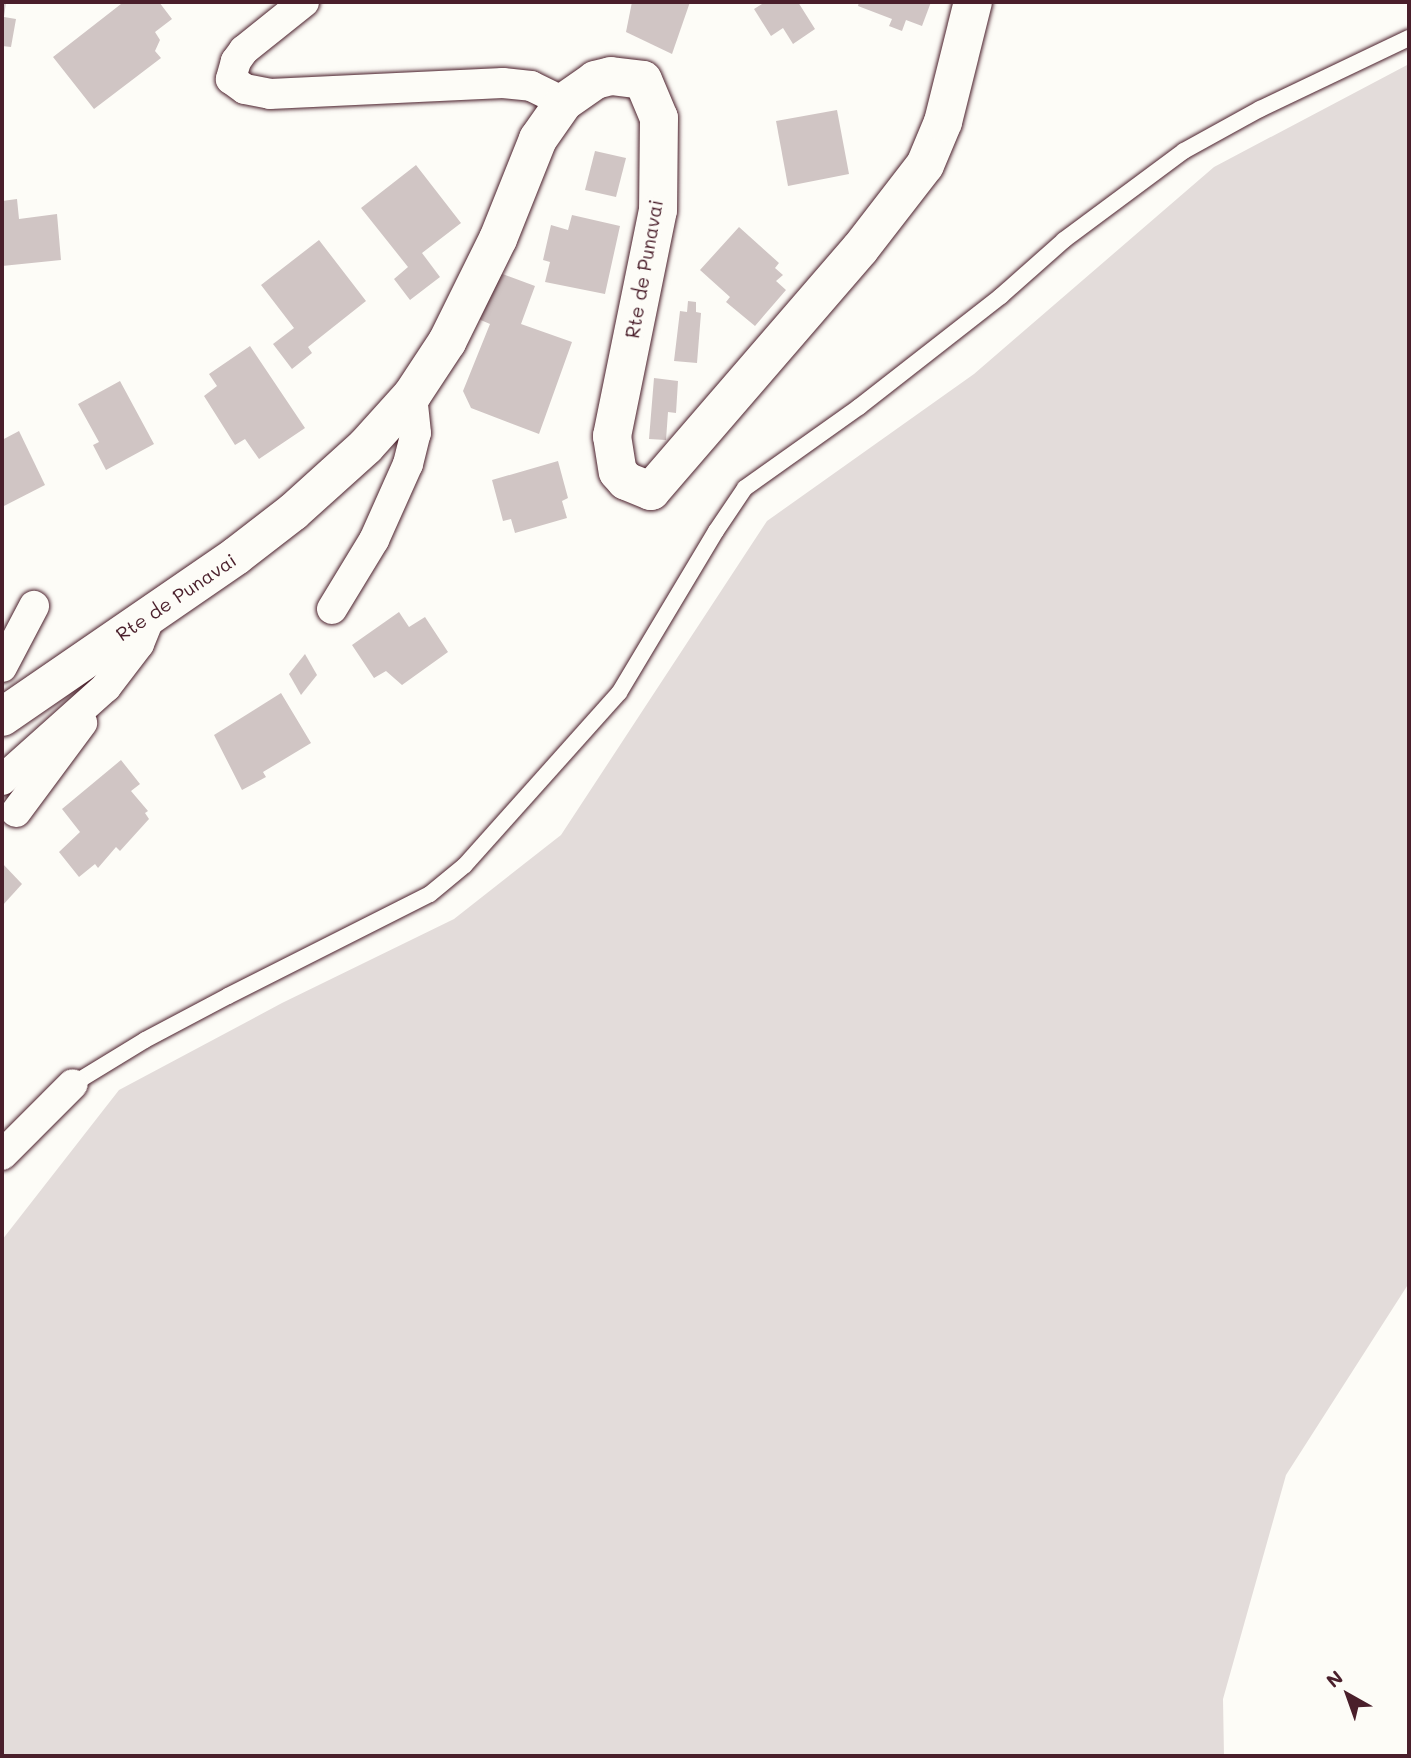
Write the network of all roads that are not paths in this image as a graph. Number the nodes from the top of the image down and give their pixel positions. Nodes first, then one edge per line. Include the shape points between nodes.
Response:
1 (304, 2) edge
2 (973, 2) edge
3 (1409, 38) edge
4 (564, 102) junction
5 (412, 395) junction
6 (34, 606) dead end
7 (331, 608) dead end
8 (151, 614) junction
9 (2, 667) edge
10 (106, 687) junction
11 (2, 717) edge
12 (2, 780) edge
13 (16, 813) dead end
14 (73, 1084) joint
15 (2, 1155) edge

1 - 4 street via 244,50 231,79 244,89 270,94 503,83 531,86
2 - 4 main road, Rte de Punavai via 943,122 925,164 860,249 651,491 626,481 618,472 612,436 658,210 659,118 643,80 611,76 595,80
3 - 14 lane via 1260,108 1184,151 1064,240 1001,296 859,407 745,488 619,693 465,865 430,894 216,1002
4 - 5 main road, Rte de Punavai via 538,139 498,239 447,342
5 - 7 street via 416,433 408,464 374,540
5 - 8 main road, Rte de Punavai via 366,446 293,512
6 - 9 street
8 - 10 street via 139,644
8 - 11 main road, Rte de Punavai
10 - 12 street
10 - 13 street
14 - 15 street

